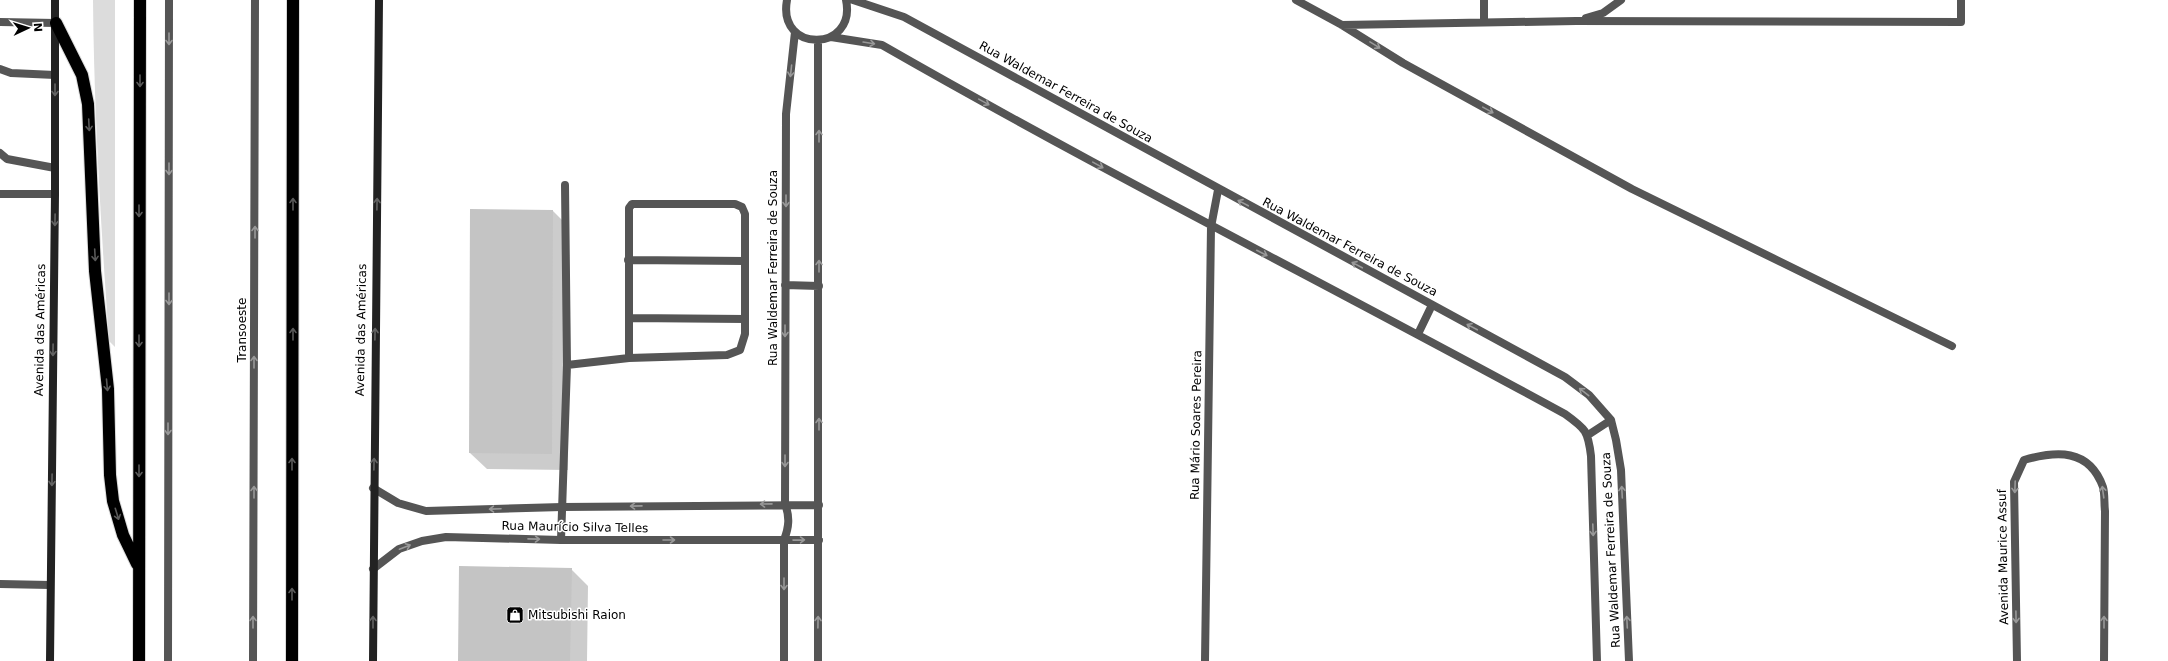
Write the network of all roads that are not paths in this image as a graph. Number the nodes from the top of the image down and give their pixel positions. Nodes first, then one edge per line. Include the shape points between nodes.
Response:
1 (55, 0) edge
2 (140, 0) edge
3 (169, 0) edge
4 (255, 0) edge
5 (293, 0) edge
6 (379, 0) edge
7 (787, 0) edge
8 (846, 0) edge
9 (853, 0) edge
10 (1296, 0) edge
11 (1484, 0) edge
12 (1621, 0) edge
13 (1962, 0) edge
14 (1576, 21) junction
15 (0, 22) edge
16 (1484, 22) junction
17 (56, 23) junction
18 (1342, 25) junction
19 (795, 32) junction
20 (831, 38) junction
21 (818, 41) junction
22 (0, 69) edge
23 (55, 75) junction
24 (0, 152) edge
25 (55, 168) junction
26 (565, 185) dead end
27 (1218, 190) junction
28 (0, 194) edge
29 (56, 194) junction
30 (1211, 227) junction
31 (628, 260) junction
32 (745, 261) junction
33 (785, 284) junction
34 (819, 286) junction
35 (1432, 305) junction
36 (629, 318) junction
37 (745, 319) junction
38 (1418, 334) junction
39 (1952, 346) dead end
40 (629, 358) junction
41 (567, 365) junction
42 (1611, 420) junction
43 (1588, 435) junction
44 (373, 488) junction
45 (785, 504) junction
46 (819, 505) junction
47 (562, 507) junction
48 (561, 540) junction
49 (784, 540) junction
50 (819, 540) junction
51 (139, 568) junction
52 (373, 569) junction
53 (0, 584) edge
54 (50, 585) junction
55 (50, 661) edge
56 (139, 661) edge
57 (168, 661) edge
58 (253, 661) edge
59 (292, 661) edge
60 (373, 661) edge
61 (784, 661) edge
62 (818, 661) edge
63 (1205, 661) edge
64 (1597, 661) edge
65 (1629, 661) edge
66 (2017, 661) edge
67 (2104, 661) edge

1 - 17 main road, Avenida das Américas
2 -> 51 highway
3 -> 57 street
58 -> 4 street, Transoeste
59 -> 5 highway
44 -> 6 main road, Avenida das Américas
7 - 19 street via 785,10 788,22
8 - 20 street via 846,20
9 - 27 street, Rua Waldemar Ferreira de Souza via 904,17
10 - 18 street
11 - 16 street
12 - 14 street via 1603,13
13 - 14 street via 1961,22
14 - 16 street
15 - 17 street
16 - 18 street
17 - 23 main road, Avenida das Américas
17 -> 51 highway via 82,75 88,104 95,271 108,389 110,475 113,501 124,535
18 -> 39 street via 1403,63 1632,189
19 - 21 street via 806,39
19 -> 33 street, Rua Waldemar Ferreira de Souza via 786,114
20 - 21 street
20 -> 30 street via 882,45
34 -> 21 street
22 - 23 street via 11,73
23 -> 25 main road, Avenida das Américas
24 - 25 street via 7,159
25 - 29 main road, Avenida das Américas
26 - 41 street
27 - 30 street, Rua Mário Soares Pereira
35 -> 27 street, Rua Waldemar Ferreira de Souza
28 - 29 street
29 -> 54 main road, Avenida das Américas
30 -> 38 street
30 - 63 street, Rua Mário Soares Pereira
31 - 32 street
31 - 32 street via 628,214 632,204 735,204 742,207 744,214
31 - 36 street
32 - 37 street
33 - 34 street
33 -> 45 street, Rua Waldemar Ferreira de Souza
46 -> 34 street
35 - 38 street
42 -> 35 street, Rua Waldemar Ferreira de Souza via 1589,395 1565,377
36 - 37 street
36 - 40 street
37 - 40 street via 745,334 740,350 727,355
38 - 43 street via 1565,414
40 - 41 street
41 - 47 street
42 - 43 street
65 -> 42 street, Rua Waldemar Ferreira de Souza via 1620,470
43 -> 64 street, Rua Waldemar Ferreira de Souza via 1591,456
47 -> 44 street, Rua Maurício Silva Telles via 426,511 398,503
44 - 52 main road, Avenida das Américas
45 - 46 street, Rua Maurício Silva Telles
45 -> 47 street, Rua Maurício Silva Telles
45 - 49 street via 789,514 789,529
46 - 50 street
47 - 48 street
48 -> 49 street, Rua Maurício Silva Telles
52 -> 48 street, Rua Maurício Silva Telles via 399,549 422,541 446,538
49 -> 50 street, Rua Maurício Silva Telles
49 -> 61 street
62 -> 50 street
51 - 56 highway
60 -> 52 main road, Avenida das Américas
53 - 54 street
54 - 55 main road, Avenida das Américas
67 -> 66 street, Avenida Maurice Assuf via 2103,488 2093,467 2074,455 2047,454 2024,460 2014,482

